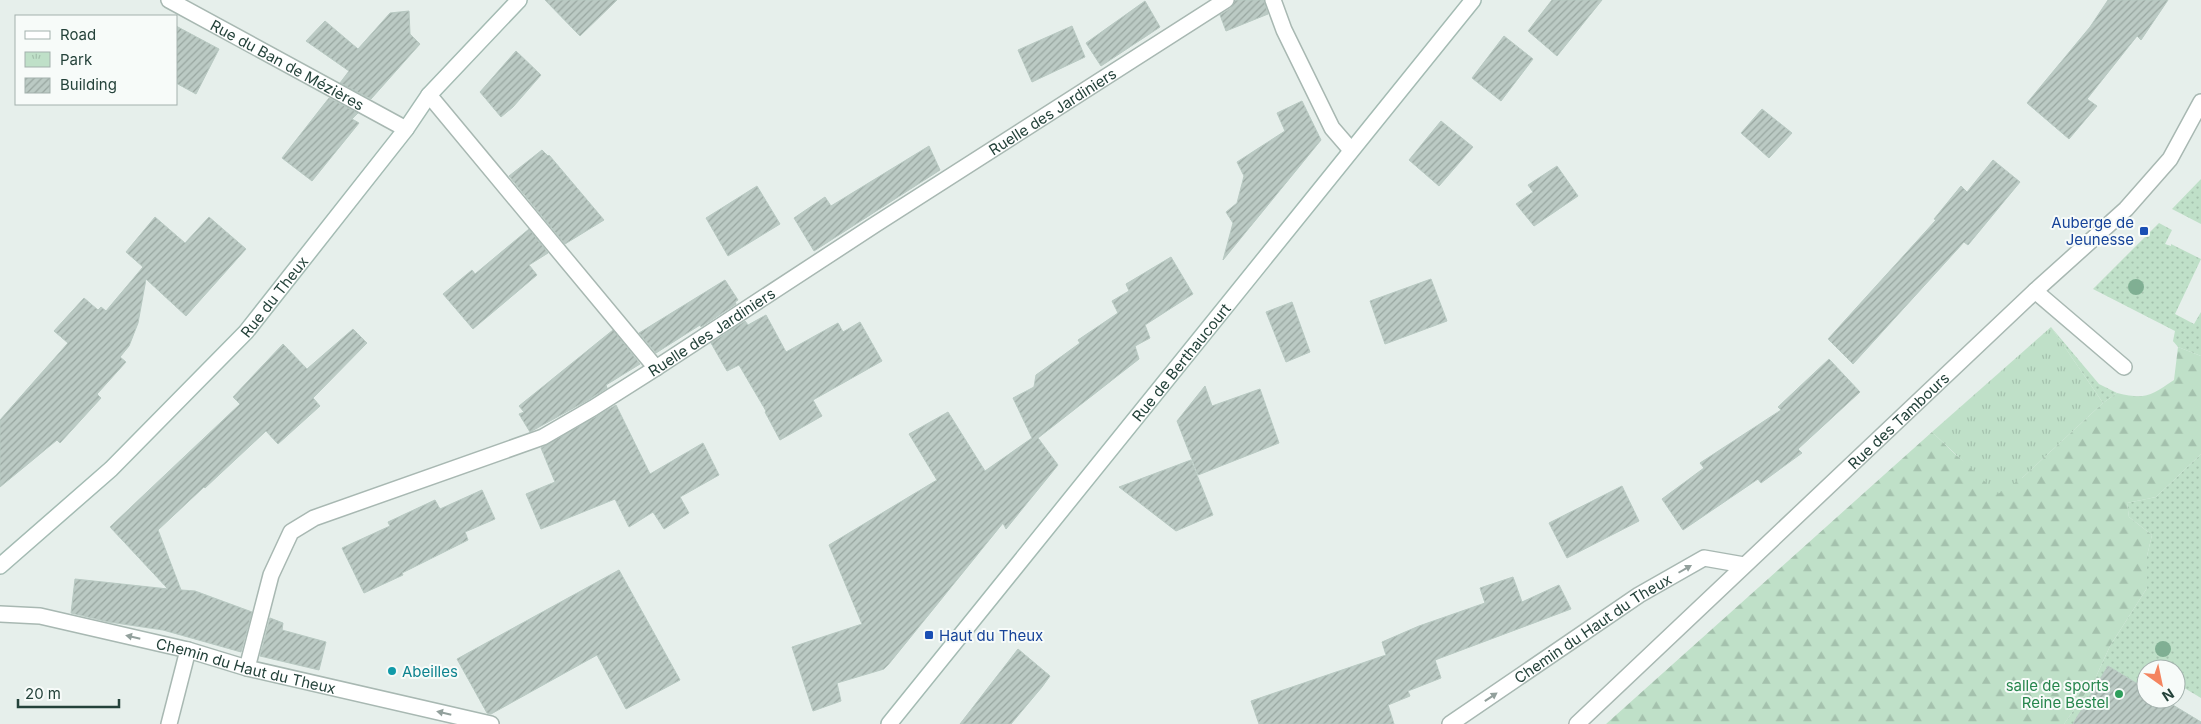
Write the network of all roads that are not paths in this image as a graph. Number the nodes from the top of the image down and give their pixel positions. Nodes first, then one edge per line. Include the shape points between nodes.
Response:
1 (169, 0) edge
2 (519, 0) edge
3 (1226, 0) edge
4 (1273, 0) edge
5 (1473, 0) edge
6 (429, 95) junction
7 (2201, 102) edge
8 (406, 128) junction
9 (1351, 150) junction
10 (2035, 291) junction
11 (2124, 367) dead end
12 (656, 368) junction
13 (1744, 565) junction
14 (0, 566) edge
15 (0, 614) edge
16 (188, 650) junction
17 (247, 668) junction
18 (169, 724) edge
19 (492, 724) edge
20 (889, 724) edge
21 (1450, 724) edge
22 (1577, 724) edge

1 - 8 street, Rue du Ban de Mézières
2 - 6 street, Rue du Theux
3 - 12 street, Ruelle des Jardiniers
4 - 9 street via 1284,30 1332,128
5 - 9 street, Rue de Berthaucourt
6 - 8 street, Rue du Theux
6 - 12 street
7 - 10 street, Rue des Tambours via 2170,159 2126,209
8 - 14 street, Rue du Theux via 246,332 111,469
9 - 20 street, Rue de Berthaucourt
10 - 11 street
10 - 13 street, Rue des Tambours
12 - 17 street, Ruelle des Jardiniers via 543,437 314,518 291,532 271,576
21 -> 13 street, Chemin du Haut du Theux via 1639,595 1704,558
13 - 22 street, Rue des Tambours
16 -> 15 street, Chemin du Haut du Theux via 40,616
16 - 17 street, Chemin du Haut du Theux
16 - 18 street
19 -> 17 street, Chemin du Haut du Theux

